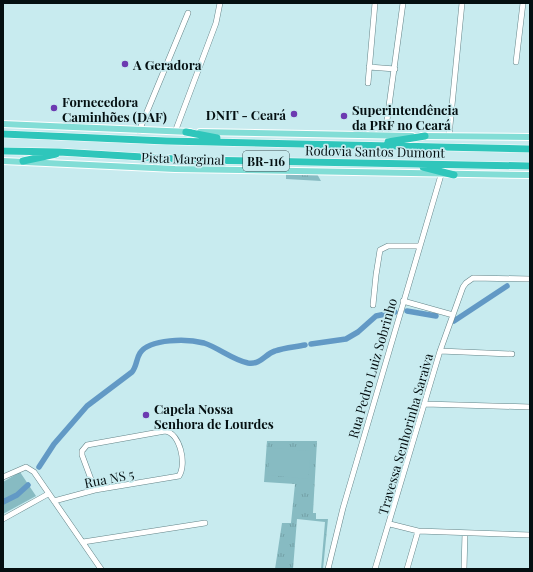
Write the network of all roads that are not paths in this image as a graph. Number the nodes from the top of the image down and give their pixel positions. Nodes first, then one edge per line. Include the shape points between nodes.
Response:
1 (220, 3) edge
2 (374, 3) edge
3 (403, 3) edge
4 (462, 3) edge
5 (523, 3) edge
6 (188, 13) dead end
7 (516, 62) dead end
8 (370, 67) junction
9 (395, 69) junction
10 (368, 83) dead end
11 (3, 124) edge
12 (139, 131) junction
13 (175, 132) junction
14 (186, 132) junction
15 (3, 134) edge
16 (385, 136) junction
17 (425, 136) junction
18 (450, 136) junction
19 (530, 137) edge
20 (234, 143) junction
21 (370, 145) junction
22 (530, 149) edge
23 (3, 151) edge
24 (60, 152) junction
25 (3, 161) edge
26 (23, 161) junction
27 (415, 164) junction
28 (530, 166) edge
29 (441, 175) junction
30 (454, 175) junction
31 (530, 175) edge
32 (418, 246) junction
33 (530, 279) edge
34 (403, 301) junction
35 (373, 306) dead end
36 (453, 315) junction
37 (440, 351) junction
38 (512, 354) dead end
39 (425, 404) junction
40 (530, 407) edge
41 (3, 477) edge
42 (95, 490) junction
43 (48, 494) junction
44 (54, 501) junction
45 (3, 518) edge
46 (205, 523) dead end
47 (390, 524) junction
48 (418, 531) junction
49 (465, 533) junction
50 (530, 535) edge
51 (83, 542) junction
52 (101, 569) edge
53 (328, 569) edge
54 (375, 569) edge
55 (407, 569) edge
56 (464, 569) edge

1 - 13 street via 216,23
2 - 8 street
3 - 9 street
4 - 18 street
5 - 7 street
6 - 12 street
8 - 9 street
8 - 10 street
9 - 16 street
11 - 12 main road, Pista Marginal / BR-116
12 - 13 main road, Pista Marginal / BR-116
13 - 14 main road, Pista Marginal / BR-116
14 - 16 main road, Pista Marginal / BR-116
14 - 20 highway
15 - 20 highway, Rodovia Santos Dumont / BR-116
16 - 17 main road, Pista Marginal / BR-116
17 - 18 main road, Pista Marginal / BR-116
17 - 21 highway
18 - 19 main road, Pista Marginal / BR-116
20 - 21 highway, Rodovia Santos Dumont / BR-116
21 - 22 highway, Rodovia Santos Dumont / BR-116
23 - 24 highway, Rodovia Santos Dumont / BR-116
24 - 26 highway
24 - 27 highway, Rodovia Santos Dumont / BR-116 via 193,160
25 - 26 main road, Pista Marginal / BR-116
26 - 29 main road, Pista Marginal / BR-116 via 175,169
27 - 28 highway, Rodovia Santos Dumont / BR-116
27 - 30 highway
29 - 30 main road, Pista Marginal / BR-116
29 - 32 street, Rua Pedro Luiz Sobrinho
30 - 31 main road, Pista Marginal / BR-116
32 - 34 street, Rua Pedro Luiz Sobrinho
32 - 35 street via 388,246 380,250
33 - 36 street via 473,278 466,282
34 - 36 street
34 - 53 street, Rua Pedro Luiz Sobrinho
36 - 37 street
37 - 38 street, Travessa Senhorinha Saraiva
37 - 39 street, Travessa Senhorinha Saraiva
39 - 40 street
39 - 47 street, Travessa Senhorinha Saraiva
41 - 43 street via 26,467 34,472
42 - 42 street, Rua NS 5 via 82,455 85,446 165,430 171,433 179,444 183,466 179,476
42 - 44 street, Rua NS 5
43 - 44 street
43 - 45 street
44 - 51 street
46 - 51 street
47 - 48 street
47 - 54 street, Travessa Senhorinha Saraiva
48 - 49 street
48 - 55 street
49 - 50 street
49 - 56 street
51 - 52 street

